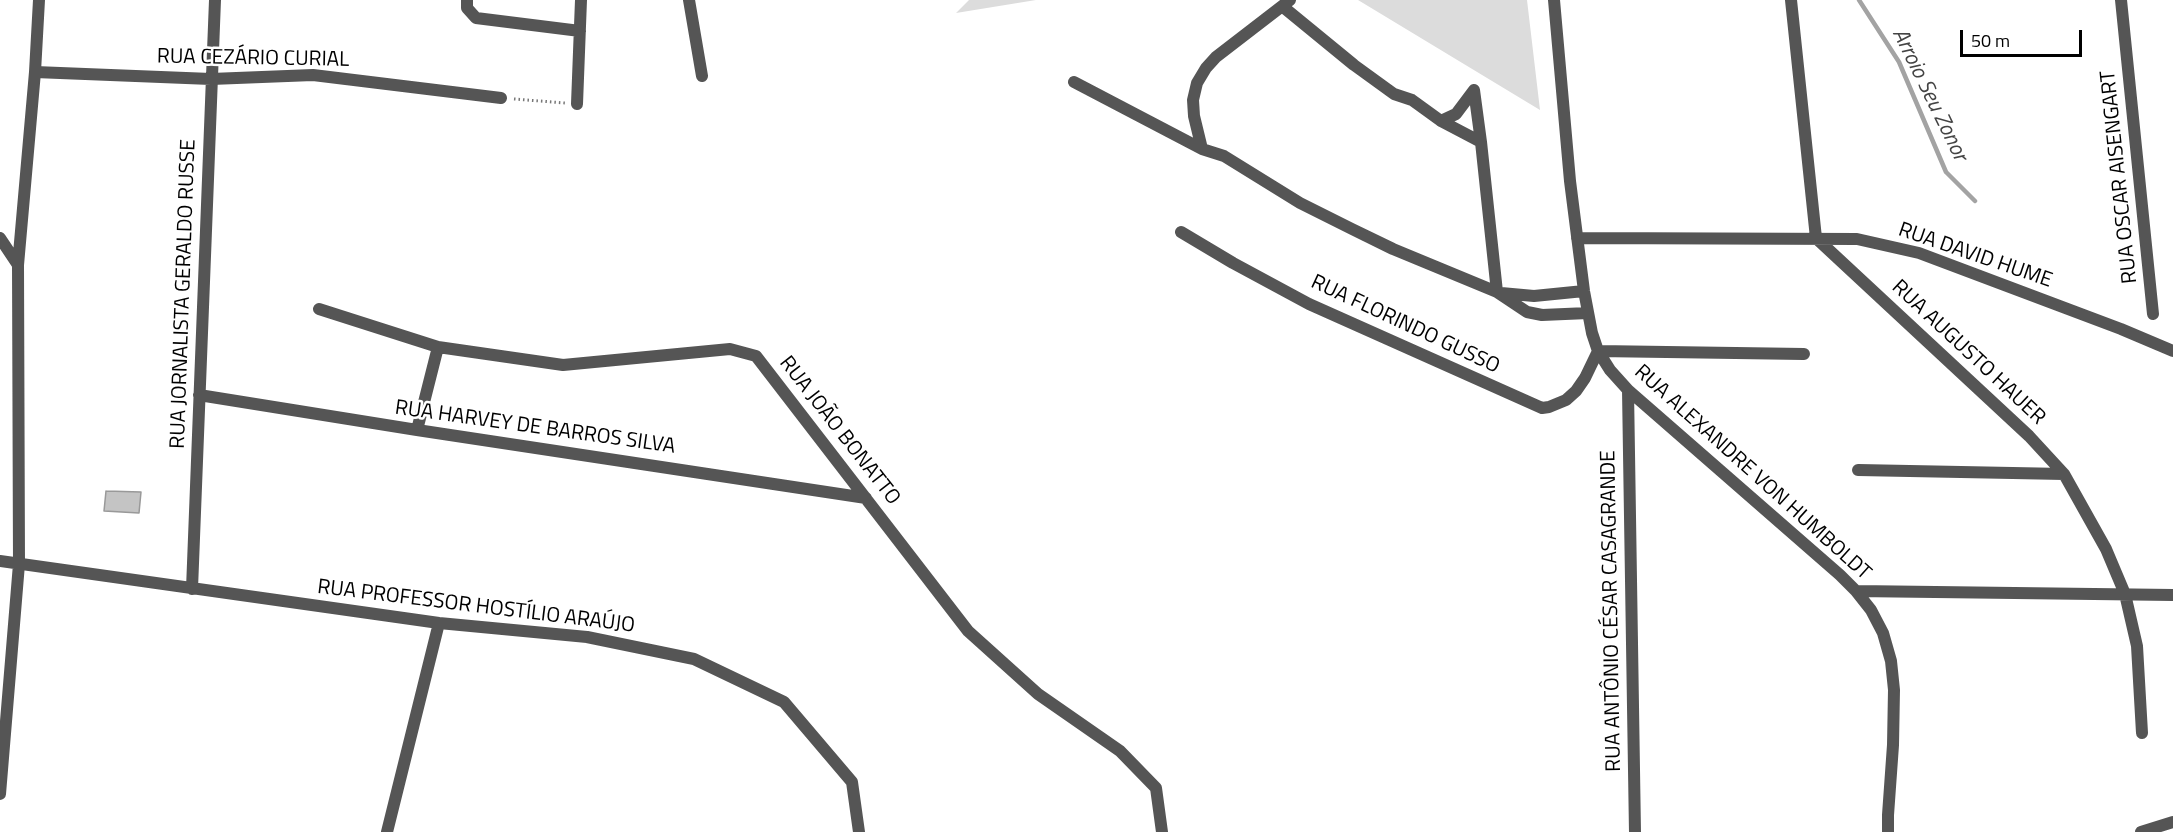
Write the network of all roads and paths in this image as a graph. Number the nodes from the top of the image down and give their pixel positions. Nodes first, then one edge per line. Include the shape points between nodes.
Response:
1 (39, 0) edge
2 (215, 0) edge
3 (467, 0) edge
4 (581, 0) edge
5 (689, 0) edge
6 (1554, 0) edge
7 (1791, 0) edge
8 (2121, 0) edge
9 (1286, 3) edge
10 (580, 30) junction
11 (35, 72) junction
12 (702, 76) dead end
13 (211, 78) junction
14 (1074, 82) dead end
15 (501, 98) joint
16 (577, 104) joint
17 (1441, 121) junction
18 (1480, 142) junction
19 (1202, 148) junction
20 (1180, 232) dead end
21 (0, 238) edge
22 (1577, 238) junction
23 (1816, 238) junction
24 (18, 265) junction
25 (1584, 291) junction
26 (1497, 292) junction
27 (319, 309) dead end
28 (1588, 313) junction
29 (2153, 314) dead end
30 (438, 348) junction
31 (1598, 351) junction
32 (2173, 351) edge
33 (1804, 354) dead end
34 (1628, 390) junction
35 (199, 395) junction
36 (417, 430) junction
37 (1858, 470) dead end
38 (2064, 474) junction
39 (866, 498) junction
40 (0, 561) edge
41 (19, 564) junction
42 (192, 589) junction
43 (1856, 591) junction
44 (2125, 594) junction
45 (2173, 595) edge
46 (439, 623) junction
47 (2142, 733) dead end
48 (0, 794) edge
49 (2173, 822) edge
50 (387, 832) edge
51 (859, 832) edge
52 (1162, 832) edge
53 (1635, 832) edge
54 (1888, 832) edge
55 (2141, 832) edge

1 - 11 street
2 - 13 street, RUA JORNALISTA GERALDO RUSSE
3 - 10 street via 467,8 476,18
4 - 10 street
5 - 12 street
6 - 22 street, RUA ALEXANDRE VON HUMBOLDT
7 - 23 street
8 - 29 street, RUA OSCAR AISENGART
9 - 17 street via 1371,78 1394,94 1418,103
9 - 19 street via 1216,57 1197,83 1194,116
10 - 16 street
11 - 13 street, RUA CEZÁRIO CURIAL
11 - 24 street
13 - 15 street, RUA CEZÁRIO CURIAL via 313,75
13 - 35 street, RUA JORNALISTA GERALDO RUSSE
14 - 19 street
15 - 16 path
17 - 18 street
17 - 18 street via 1456,114 1474,90
18 - 26 street
19 - 26 street via 1224,156 1300,203 1393,249
20 - 31 street, RUA FLORINDO GUSSO via 1309,304 1535,406 1549,407 1566,400 1585,378
21 - 24 street
22 - 23 street, RUA DAVID HUME
22 - 25 street, RUA ALEXANDRE VON HUMBOLDT
23 - 32 street, RUA DAVID HUME via 1857,239 1919,253
23 - 38 street, RUA AUGUSTO HAUER via 2029,435
24 - 41 street
25 - 26 street via 1534,296
25 - 28 street, RUA ALEXANDRE VON HUMBOLDT
26 - 28 street via 1534,315
27 - 30 street, RUA JOÃO BONATTO
28 - 31 street, RUA ALEXANDRE VON HUMBOLDT
30 - 36 street
30 - 39 street, RUA JOÃO BONATTO via 563,365 730,349 756,356
31 - 33 street
31 - 34 street, RUA ALEXANDRE VON HUMBOLDT
34 - 43 street, RUA ALEXANDRE VON HUMBOLDT
34 - 53 street, RUA ANTÔNIO CÉSAR CASAGRANDE
35 - 36 street, RUA HARVEY DE BARROS SILVA
35 - 42 street, RUA JORNALISTA GERALDO RUSSE
36 - 39 street, RUA HARVEY DE BARROS SILVA
37 - 38 street
38 - 44 street, RUA AUGUSTO HAUER via 2106,549
39 - 52 street, RUA JOÃO BONATTO via 968,631 1038,694 1120,752 1156,788
40 - 41 street, RUA PROFESSOR HOSTÍLIO ARAÚJO
41 - 42 street, RUA PROFESSOR HOSTÍLIO ARAÚJO
41 - 48 street
42 - 46 street, RUA PROFESSOR HOSTÍLIO ARAÚJO
43 - 44 street
43 - 54 street, RUA ALEXANDRE VON HUMBOLDT via 1883,633 1891,661 1895,718
44 - 45 street
44 - 47 street, RUA AUGUSTO HAUER via 2137,646
46 - 50 street
46 - 51 street, RUA PROFESSOR HOSTÍLIO ARAÚJO via 587,637 694,659 784,702 852,782
49 - 55 street

